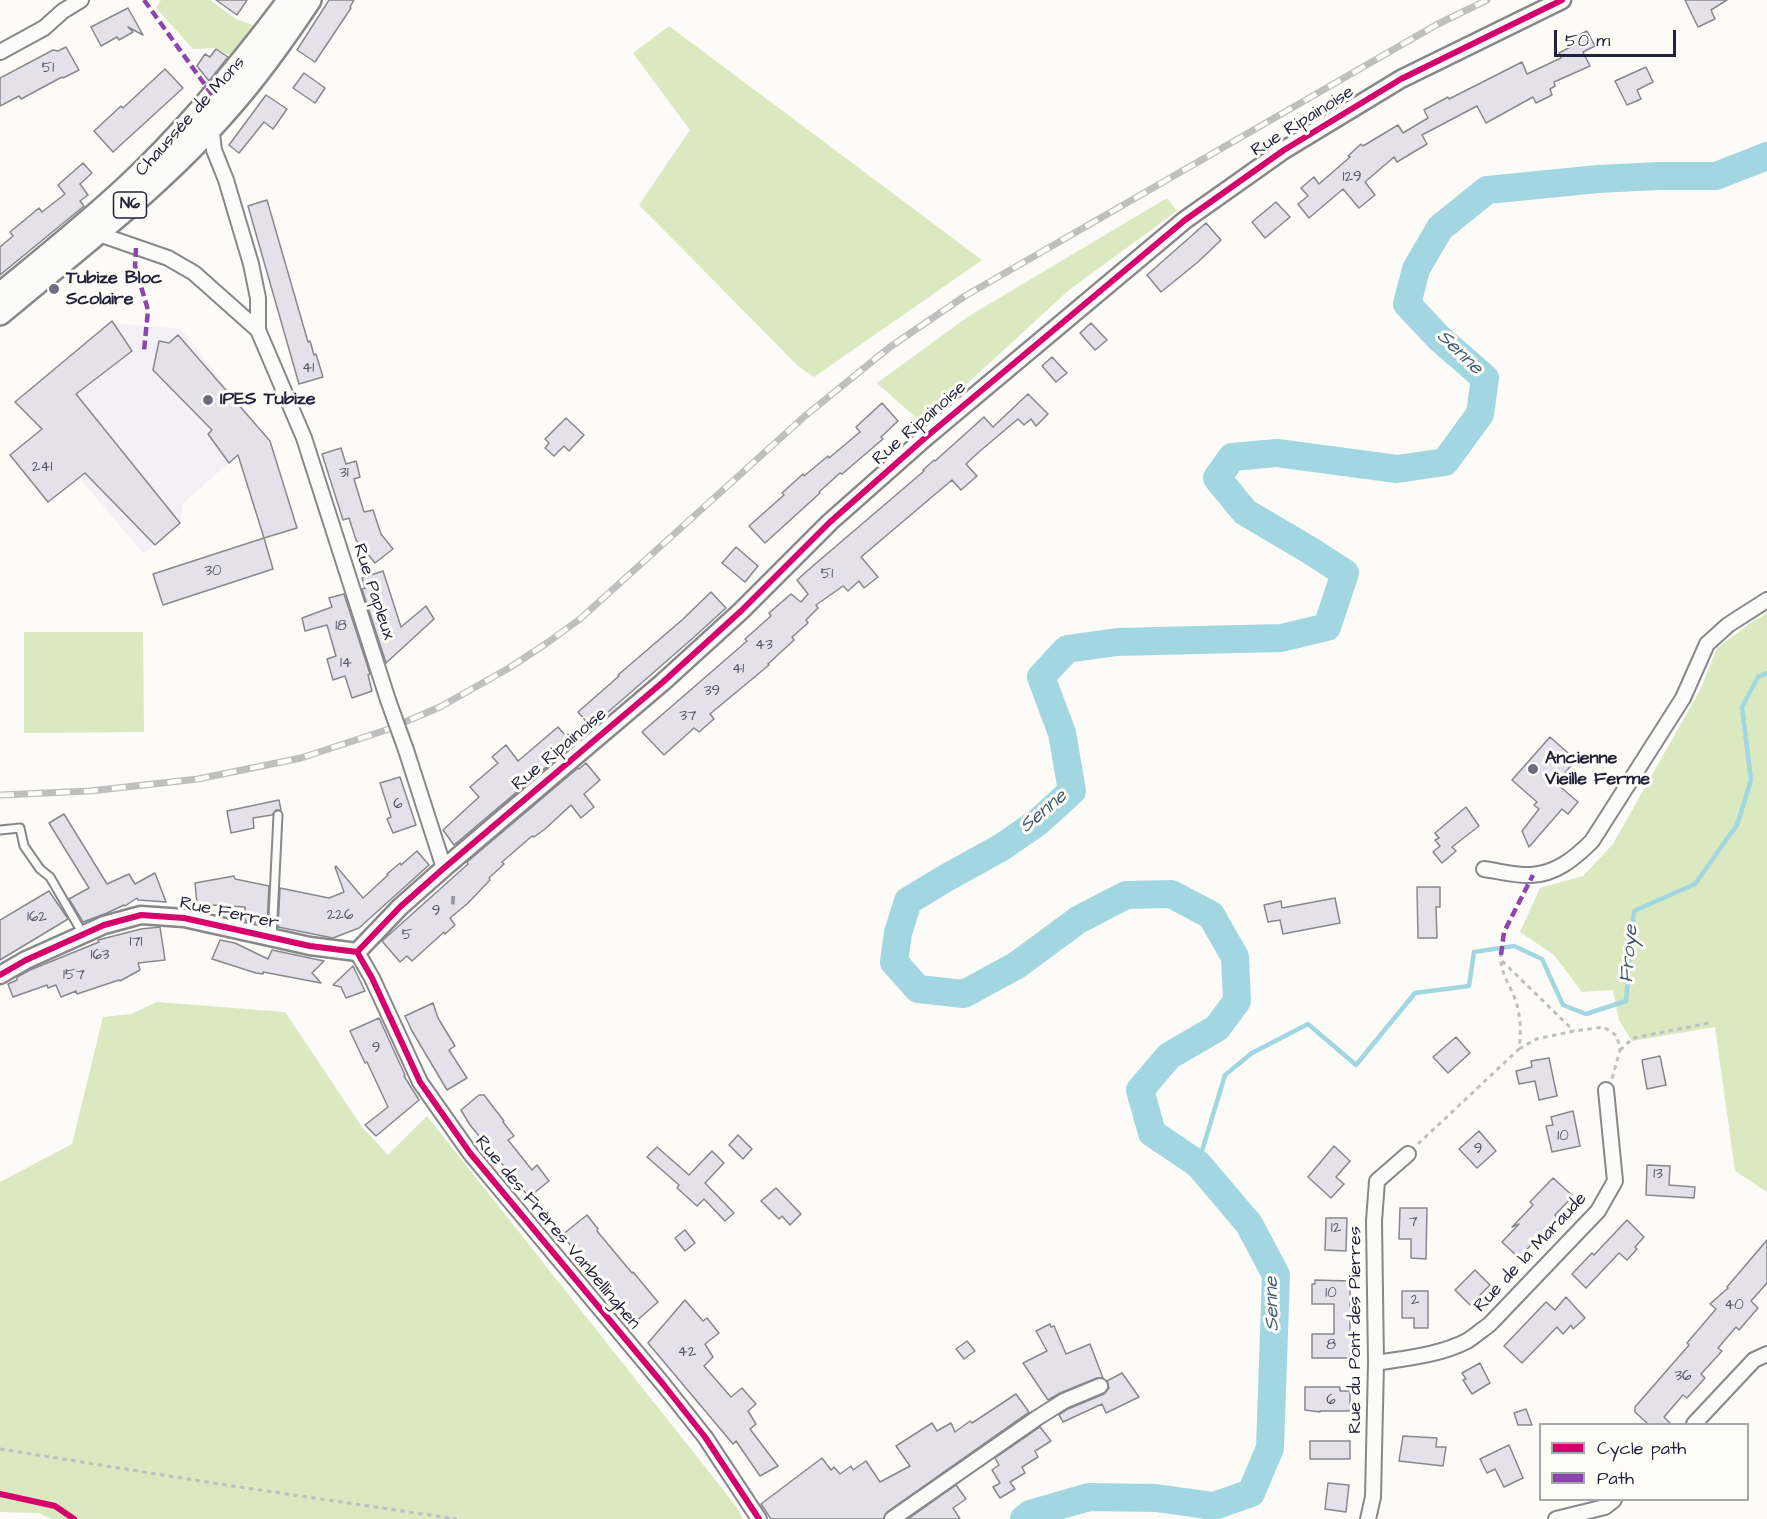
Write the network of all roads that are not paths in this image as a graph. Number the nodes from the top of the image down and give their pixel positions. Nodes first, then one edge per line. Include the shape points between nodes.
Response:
1 (81, 0) edge
2 (289, 0) edge
3 (310, 0) edge
4 (1562, 0) edge
5 (61, 6) edge
6 (0, 52) edge
7 (220, 89) junction
8 (210, 129) junction
9 (78, 229) junction
10 (99, 233) junction
11 (0, 294) edge
12 (0, 314) edge
13 (258, 330) junction
14 (1767, 600) edge
15 (278, 815) dead end
16 (0, 830) edge
17 (444, 868) junction
18 (1484, 869) dead end
19 (83, 934) junction
20 (272, 938) junction
21 (357, 952) junction
22 (0, 975) edge
23 (1606, 1090) road end
24 (1408, 1154) road end
25 (1767, 1354) edge
26 (1376, 1363) junction
27 (1100, 1386) dead end
28 (1696, 1423) edge
29 (1613, 1501) edge
30 (759, 1519) edge
31 (892, 1519) edge
32 (1368, 1519) edge
33 (1556, 1519) edge

1 - 5 street
2 - 7 main road, Chaussée de Mons / N6
3 - 8 main road, Chaussée de Mons / N6 via 252,81
4 - 17 street, Rue Ripainoise via 1401,79 1284,150 1185,220 926,437 830,522 663,682
5 - 6 street via 44,28
7 - 8 street, Rue Papleux
7 - 9 main road, Chaussée de Mons / N6 via 127,186
8 - 10 main road, Chaussée de Mons / N6
8 - 13 street, Rue Papleux via 251,264 258,298
9 - 10 street, Rue Papleux
9 - 11 main road, Chaussée de Mons / N6
10 - 12 main road, Chaussée de Mons / N6
10 - 13 street, Rue Papleux via 168,258 194,273
13 - 17 street, Rue Papleux, bridge via 304,438
14 - 18 street via 1707,644 1683,698 1592,842 1575,859 1533,875
15 - 20 lane
16 - 19 lane via 20,828 24,846 50,878
17 - 21 street, Rue Ripainoise
19 - 20 street, Rue Ferrer via 141,915 184,918
19 - 22 street, Rue Ferrer
20 - 21 street, Rue Ferrer
21 - 30 street, Rue des Frères Vanbellinghen via 420,1082 464,1144 705,1437
23 - 26 street, Rue de la Maraude via 1615,1181 1598,1211 1470,1340 1425,1356
24 - 26 street, Rue du Pont des Pierres via 1377,1181
25 - 28 street via 1754,1360
26 - 32 street, Rue du Pont des Pierres via 1373,1497
27 - 31 street via 1037,1418
29 - 33 street via 1605,1507

